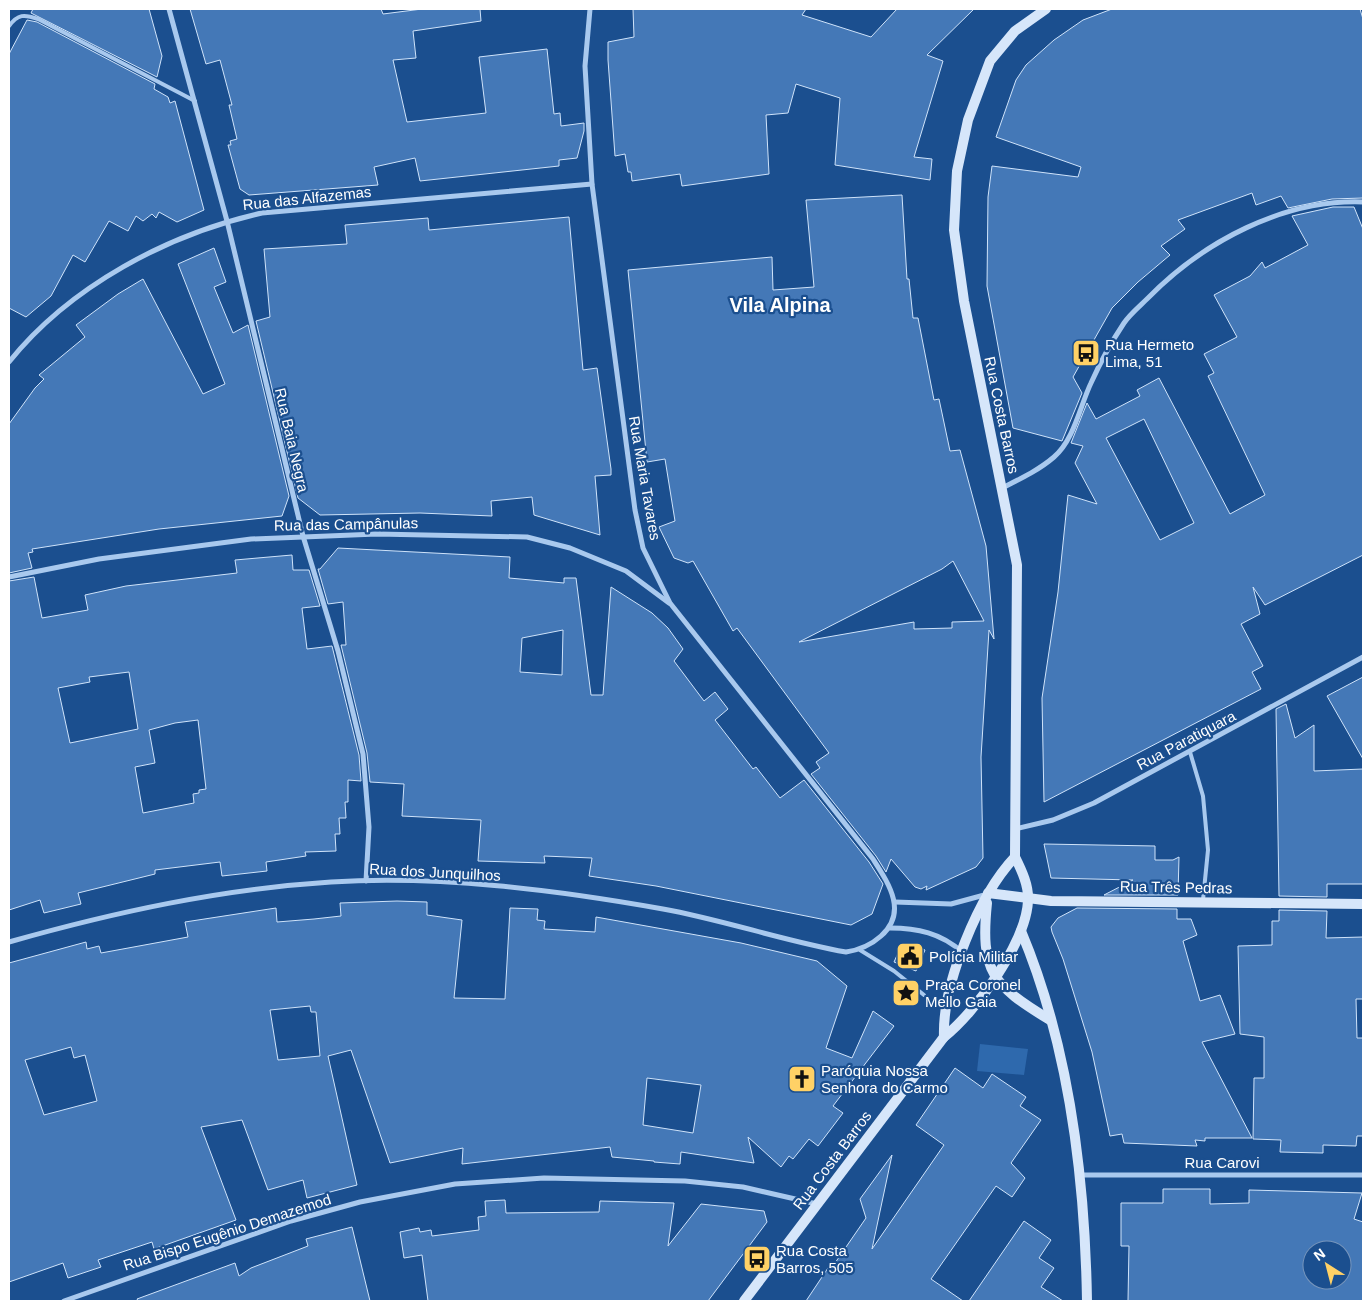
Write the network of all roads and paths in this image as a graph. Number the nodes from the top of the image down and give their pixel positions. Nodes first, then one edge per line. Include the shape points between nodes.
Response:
1 (169, 9) edge
2 (590, 9) edge
3 (1046, 9) edge
4 (9, 26) edge
5 (195, 101) junction
6 (592, 184) junction
7 (1363, 202) edge
8 (227, 221) junction
9 (9, 362) edge
10 (1002, 488) junction
11 (303, 536) junction
12 (9, 577) edge
13 (670, 603) junction
14 (1363, 657) edge
15 (1190, 752) junction
16 (1015, 830) junction
17 (1015, 858) junction
18 (366, 881) junction
19 (988, 893) junction
20 (1028, 900) junction
21 (895, 902) junction
22 (1203, 902) junction
23 (1363, 904) edge
24 (890, 928) junction
25 (1021, 931) junction
26 (9, 942) edge
27 (860, 950) junction
28 (962, 952) junction
29 (996, 976) junction
30 (924, 994) dead end
31 (1050, 1020) junction
32 (944, 1036) junction
33 (1081, 1174) junction
34 (1363, 1175) edge
35 (817, 1204) junction
36 (64, 1301) edge
37 (744, 1301) edge
38 (1088, 1301) edge

1 - 5 street, Rua Baia Negra
2 - 6 street, Rua Maria Tavares via 585,66
3 - 10 main road, Rua Costa Barros via 1015,31 990,61 968,120 958,171 954,230
4 - 5 lane via 16,17 25,14 38,19
5 - 8 street, Rua Baia Negra
6 - 8 street, Rua das Alfazemas via 262,213
6 - 13 street, Rua Maria Tavares via 635,510 644,548
7 - 10 street via 1341,202 1282,214 1255,224 1209,248 1161,284 1125,321 1092,381 1069,435 1055,456
8 - 9 street, Rua das Alfazemas via 173,242 122,268 65,306
8 - 11 street, Rua Baia Negra
10 - 16 main road, Rua Costa Barros via 1017,564
11 - 12 street, Rua das Campânulas via 251,539 99,559
11 - 13 street, Rua das Campânulas via 526,537 570,548 626,570
11 - 18 street, Rua Baia Negra via 338,651 363,754 369,827
13 - 21 street, Rua Maria Tavares via 873,859 889,883
14 - 15 street, Rua Paratiquara
15 - 16 street, Rua Paratiquara via 1094,803 1053,820
15 - 22 lane via 1203,796 1208,850
16 - 17 main road, Rua Costa Barros
17 - 19 main road
17 - 20 main road, Rua Costa Barros via 1024,876
18 - 26 street, Rua dos Junquilhos via 330,882 176,900 88,919
18 - 27 street, Rua dos Junquilhos via 429,881 617,902 665,909 818,947 846,952
19 - 20 main road, Rua Três Pedras
19 - 21 street via 952,904
19 - 28 main road
19 - 29 main road via 985,950
20 - 22 main road, Rua Três Pedras
20 - 25 main road, Rua Costa Barros
21 - 24 street
22 - 23 main road, Rua Três Pedras
24 - 27 street
24 - 28 street via 929,932
25 - 29 main road, Rua Costa Barros
25 - 31 main road
27 - 30 lane
28 - 32 main road via 948,995
29 - 31 main road via 1024,1004
29 - 32 main road, Rua Costa Barros via 970,1012
31 - 33 main road
32 - 35 main road, Rua Costa Barros
33 - 34 street, Rua Carovi
33 - 38 main road
35 - 36 street, Rua Bispo Eugênio Demazemod via 743,1187 685,1181 544,1178 455,1184 360,1202 291,1221
35 - 37 main road, Rua Costa Barros

